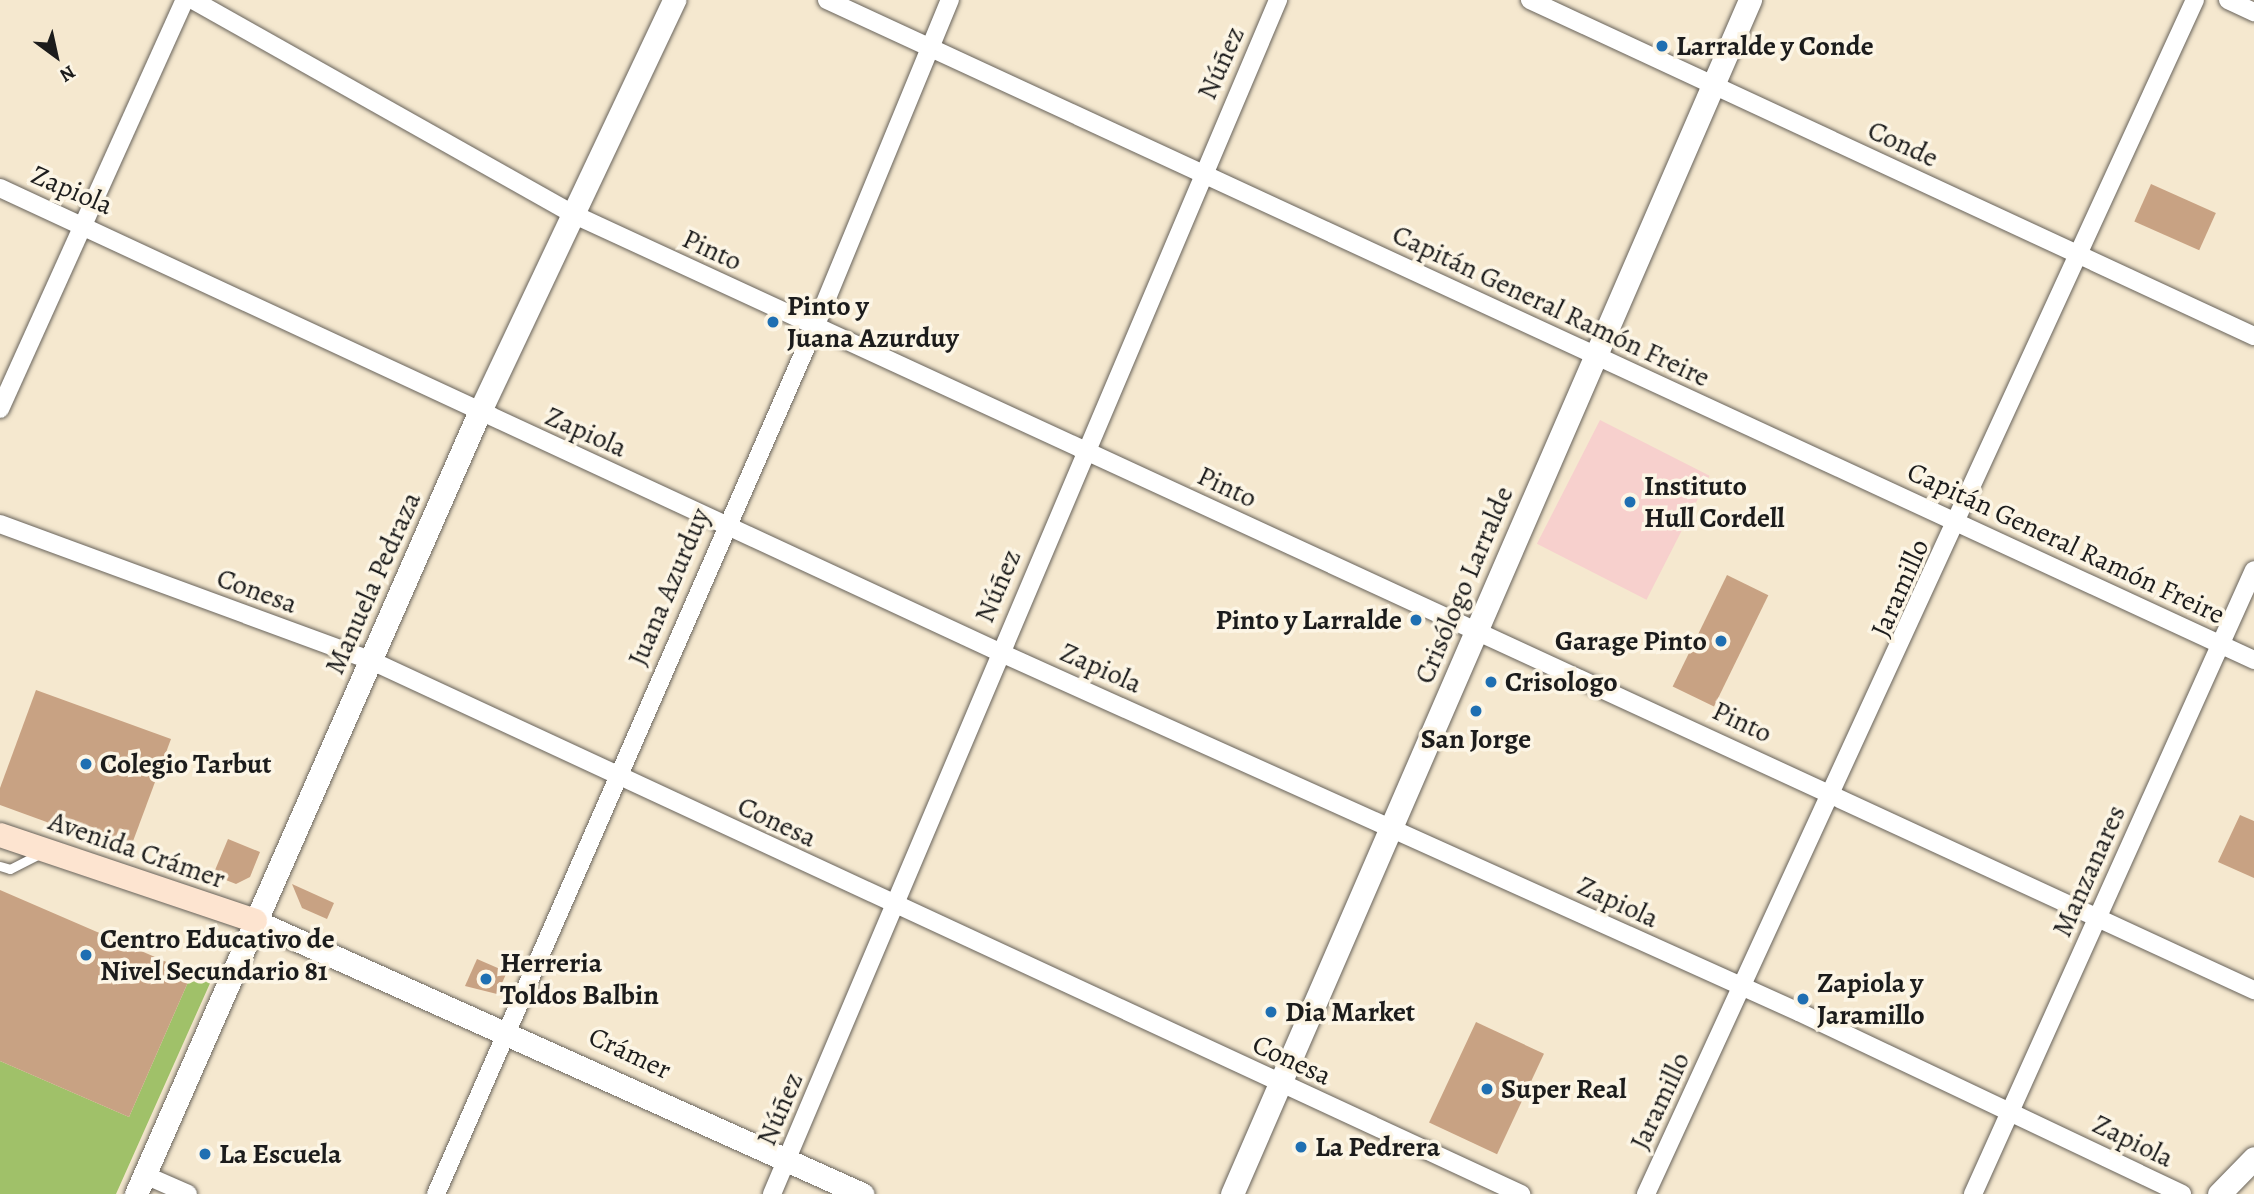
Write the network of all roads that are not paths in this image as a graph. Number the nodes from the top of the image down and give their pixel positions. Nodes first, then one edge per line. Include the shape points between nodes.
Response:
1 (185, 0) edge
2 (193, 0) edge
3 (674, 0) edge
4 (827, 0) edge
5 (950, 0) edge
6 (1278, 0) edge
7 (1530, 0) edge
8 (1750, 0) edge
9 (2195, 0) edge
10 (2228, 0) edge
11 (2254, 12) edge
12 (927, 46) junction
13 (1712, 84) junction
14 (1200, 175) junction
15 (0, 188) edge
16 (577, 216) junction
17 (86, 223) junction
18 (2081, 256) junction
19 (815, 327) junction
20 (2254, 336) edge
21 (1595, 354) junction
22 (0, 409) edge
23 (479, 413) junction
24 (1085, 449) junction
25 (725, 522) junction
26 (1958, 523) junction
27 (0, 524) edge
28 (2254, 570) edge
29 (1478, 629) junction
30 (2220, 643) junction
31 (999, 652) junction
32 (2254, 660) edge
33 (372, 661) junction
34 (618, 776) junction
35 (1835, 795) junction
36 (1392, 827) junction
37 (0, 835) edge
38 (46, 850) junction
39 (0, 866) edge
40 (894, 906) junction
41 (2098, 916) junction
42 (255, 921) junction
43 (1743, 988) junction
44 (2254, 989) edge
45 (510, 1031) junction
46 (1280, 1083) junction
47 (2011, 1111) junction
48 (788, 1158) junction
49 (2254, 1158) edge
50 (141, 1185) edge
51 (188, 1194) edge
52 (436, 1194) edge
53 (772, 1194) edge
54 (862, 1194) edge
55 (1232, 1194) edge
56 (1521, 1194) edge
57 (1646, 1194) edge
58 (1973, 1194) edge
59 (2182, 1194) edge
60 (2219, 1194) edge

1 - 17 street
2 - 16 street, Pinto
3 - 16 street, Manuela Pedraza
4 - 12 street, Capitán General Ramón Freire
5 - 12 street, Juana Azurduy
6 - 14 street, Núñez
7 - 13 street, Conde
8 - 13 street, Crisólogo Larralde
9 - 18 street, Jaramillo
10 - 11 street
12 - 14 street, Capitán General Ramón Freire
12 - 19 street, Juana Azurduy
13 - 18 street, Conde
13 - 21 street, Crisólogo Larralde
14 - 21 street, Capitán General Ramón Freire
14 - 24 street, Núñez
15 - 17 street, Zapiola
16 - 19 street, Pinto
16 - 23 street, Manuela Pedraza
17 - 22 street
17 - 23 street, Zapiola
18 - 20 street, Conde
18 - 26 street, Jaramillo
19 - 24 street, Pinto
19 - 25 street, Juana Azurduy
21 - 26 street, Capitán General Ramón Freire
21 - 29 street, Crisólogo Larralde
23 - 25 street, Zapiola
23 - 33 street, Manuela Pedraza
24 - 29 street, Pinto
24 - 31 street, Núñez
25 - 31 street, Zapiola
25 - 34 street, Juana Azurduy
26 - 30 street, Capitán General Ramón Freire
26 - 35 street, Jaramillo
27 - 33 street, Conesa
28 - 30 street, Manzanares
29 - 35 street, Pinto
29 - 36 street, Crisólogo Larralde
30 - 32 street, Capitán General Ramón Freire
30 - 41 street, Manzanares
31 - 36 street, Zapiola
31 - 40 street, Núñez
33 - 34 street, Conesa
33 - 42 street, Manuela Pedraza
34 - 40 street, Conesa
34 - 45 street, Juana Azurduy
35 - 41 street, Pinto
35 - 43 street, Jaramillo
36 - 43 street, Zapiola
36 - 46 street, Crisólogo Larralde
37 - 38 main road, Avenida Crámer
38 - 39 lane via 10,869
38 - 42 main road, Avenida Crámer
40 - 46 street, Conesa
40 - 48 street, Núñez
41 - 44 street, Pinto
41 - 47 street, Manzanares
42 - 45 street, Crámer
42 - 50 street, Manuela Pedraza
43 - 47 street, Zapiola
43 - 57 street, Jaramillo
45 - 48 street, Crámer
45 - 52 street, Juana Azurduy
46 - 55 street, Crisólogo Larralde
46 - 56 street, Conesa
47 - 58 street, Manzanares
47 - 59 street, Zapiola
48 - 53 street, Núñez
48 - 54 street, Crámer
49 - 60 street
50 - 51 street

